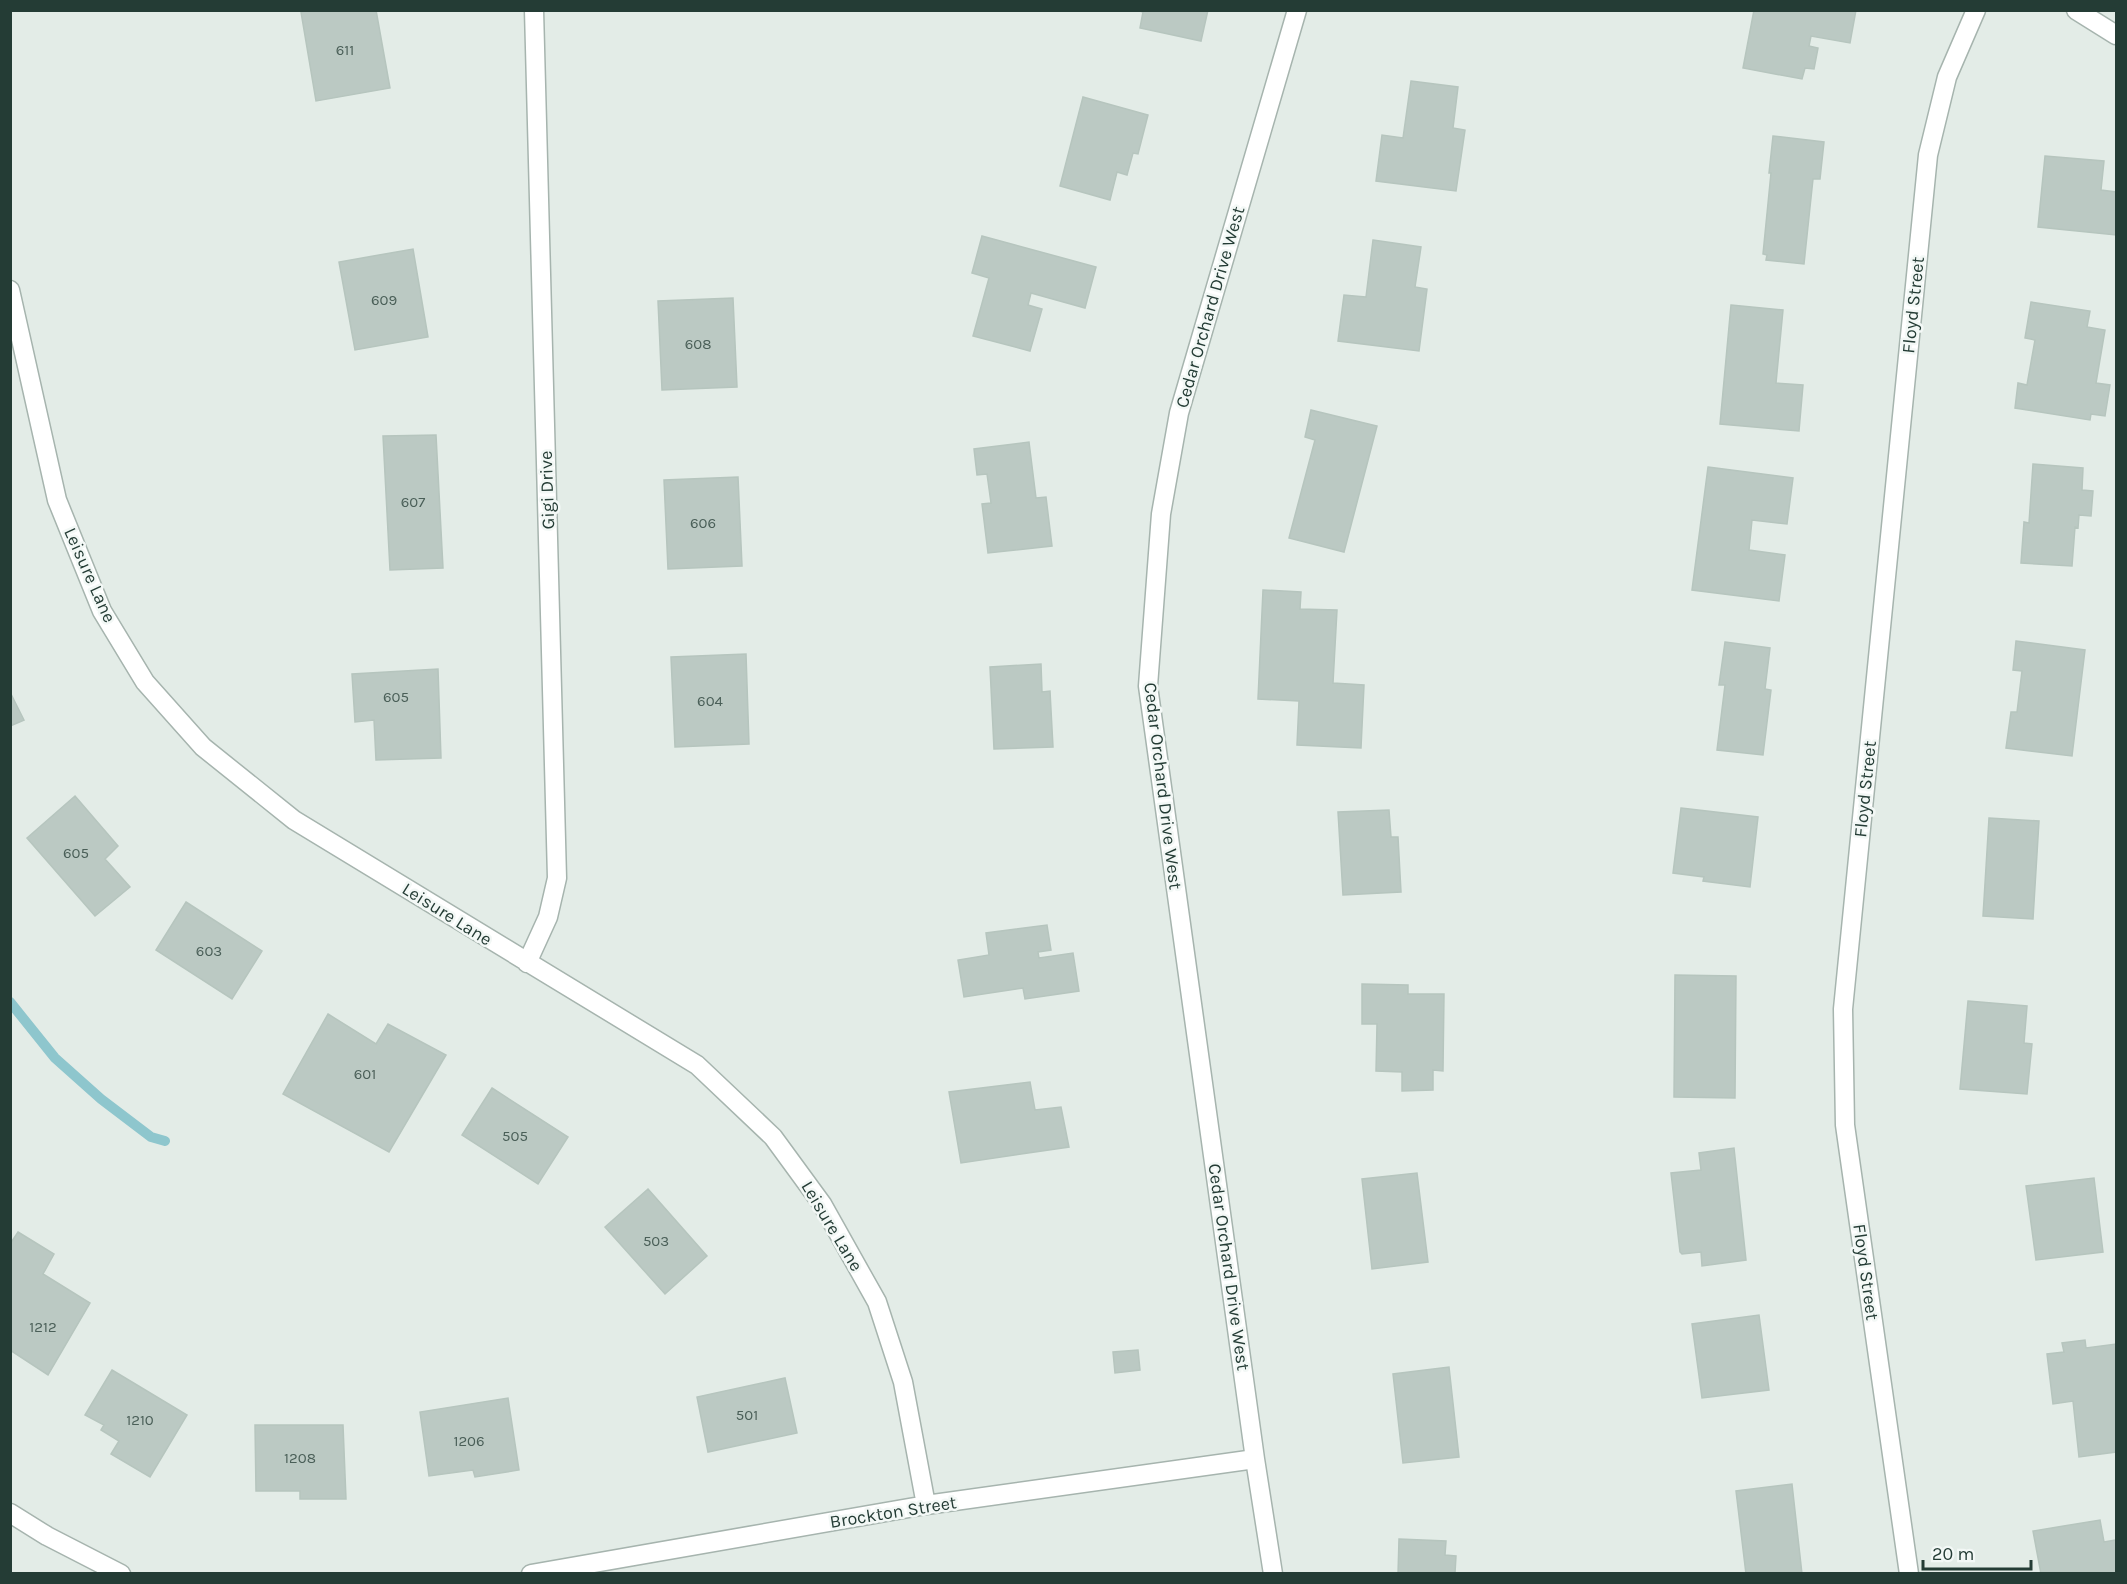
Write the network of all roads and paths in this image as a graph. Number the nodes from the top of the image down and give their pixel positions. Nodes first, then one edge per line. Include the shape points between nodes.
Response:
1 (534, 10) edge
2 (1298, 10) edge
3 (1976, 10) edge
4 (2076, 10) edge
5 (2116, 35) edge
6 (10, 290) edge
7 (527, 963) junction
8 (1255, 1459) junction
9 (926, 1505) junction
10 (10, 1514) edge
11 (121, 1574) edge
12 (531, 1574) edge
13 (1273, 1574) edge
14 (1909, 1574) edge

1 - 7 street, Gigi Drive via 557,878 548,917
2 - 8 street, Cedar Orchard Drive West via 1179,413 1161,514 1148,686
3 - 14 street, Floyd Street via 1947,77 1928,155 1843,1009 1845,1125
4 - 5 street
6 - 7 street, Leisure Lane via 57,500 102,611 145,682 203,747 294,820
7 - 9 street, Leisure Lane via 697,1065 773,1137 822,1204 877,1302 903,1382
8 - 9 street, Brockton Street
8 - 13 street, Cedar Orchard Drive West
9 - 12 street, Brockton Street
10 - 11 street

